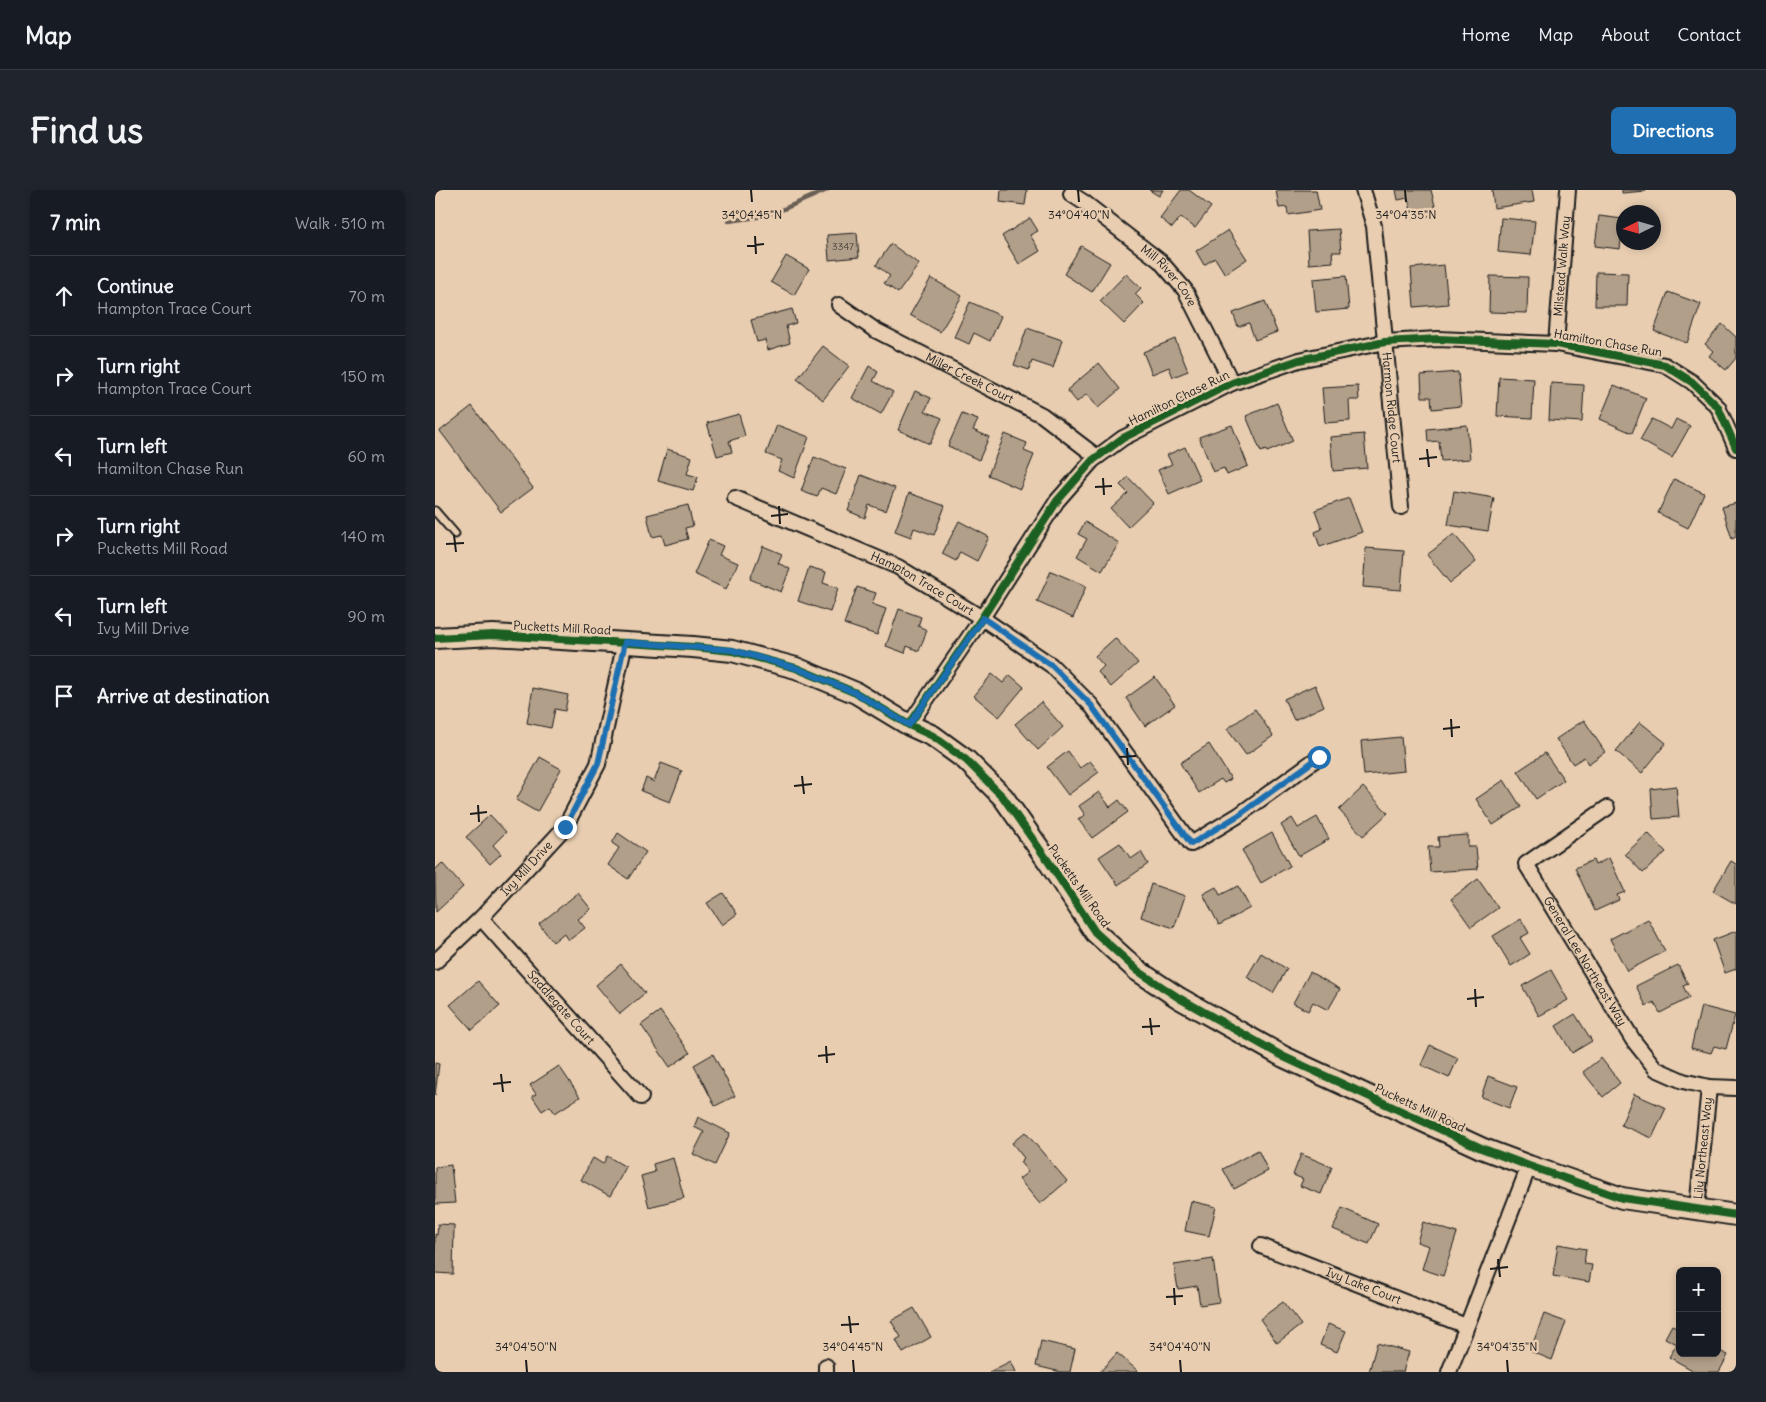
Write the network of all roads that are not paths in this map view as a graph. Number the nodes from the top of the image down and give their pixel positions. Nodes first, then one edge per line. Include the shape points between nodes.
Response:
1 (1363, 190) edge
2 (1568, 190) edge
3 (1071, 194) dead end
4 (839, 305) dead end
5 (1385, 342) junction
6 (1556, 344) junction
7 (1232, 384) junction
8 (1736, 448) edge
9 (1097, 457) junction
10 (735, 498) dead end
11 (1401, 507) dead end
12 (435, 511) edge
13 (455, 534) dead end
14 (983, 618) junction
15 (435, 638) edge
16 (625, 642) junction
17 (909, 725) junction
18 (1319, 757) dead end
19 (1607, 808) dead end
20 (481, 918) junction
21 (435, 962) edge
22 (1709, 1087) junction
23 (1736, 1088) edge
24 (641, 1098) dead end
25 (1529, 1166) junction
26 (1697, 1209) junction
27 (1736, 1215) edge
28 (1261, 1246) dead end
29 (1466, 1326) junction
30 (1449, 1372) edge

1 - 5 street, Harmon Ridge Court via 1374,226
2 - 6 street, Milstead Walk Way
3 - 7 street, Mill River Cove via 1160,261 1185,290
4 - 9 street, Miller Creek Court via 875,330 1042,415
5 - 6 street, Hamilton Chase Run via 1438,339
5 - 7 street, Hamilton Chase Run via 1299,360
5 - 11 street, Harmon Ridge Court
6 - 8 street, Hamilton Chase Run via 1665,365 1692,382 1718,407
7 - 9 street, Hamilton Chase Run via 1123,438
9 - 14 street, Hamilton Chase Run via 1057,501
10 - 14 street, Hampton Trace Court via 898,567
12 - 13 lane
14 - 17 street, Hamilton Chase Run
14 - 18 street, Hampton Trace Court via 1051,665 1091,705 1191,844 1239,815
15 - 16 street, Pucketts Mill Road via 493,635
16 - 17 street, Pucketts Mill Road via 732,650 796,668 856,693
16 - 20 street, Ivy Mill Drive via 598,764 565,827
17 - 25 street, Pucketts Mill Road via 933,736 966,760 1003,797 1095,932 1138,971 1284,1058 1481,1148
19 - 22 street, General Lee Northeast Way via 1526,864 1633,1040 1656,1069 1683,1081
20 - 21 street, Ivy Mill Drive
20 - 24 street, Saddlegate Court
22 - 23 street, General Lee Northeast Way
22 - 26 street, Lily Northeast Way
25 - 26 street, Pucketts Mill Road via 1622,1198
25 - 29 street
26 - 27 street, Pucketts Mill Road
28 - 29 street, Ivy Lake Court
29 - 30 street

